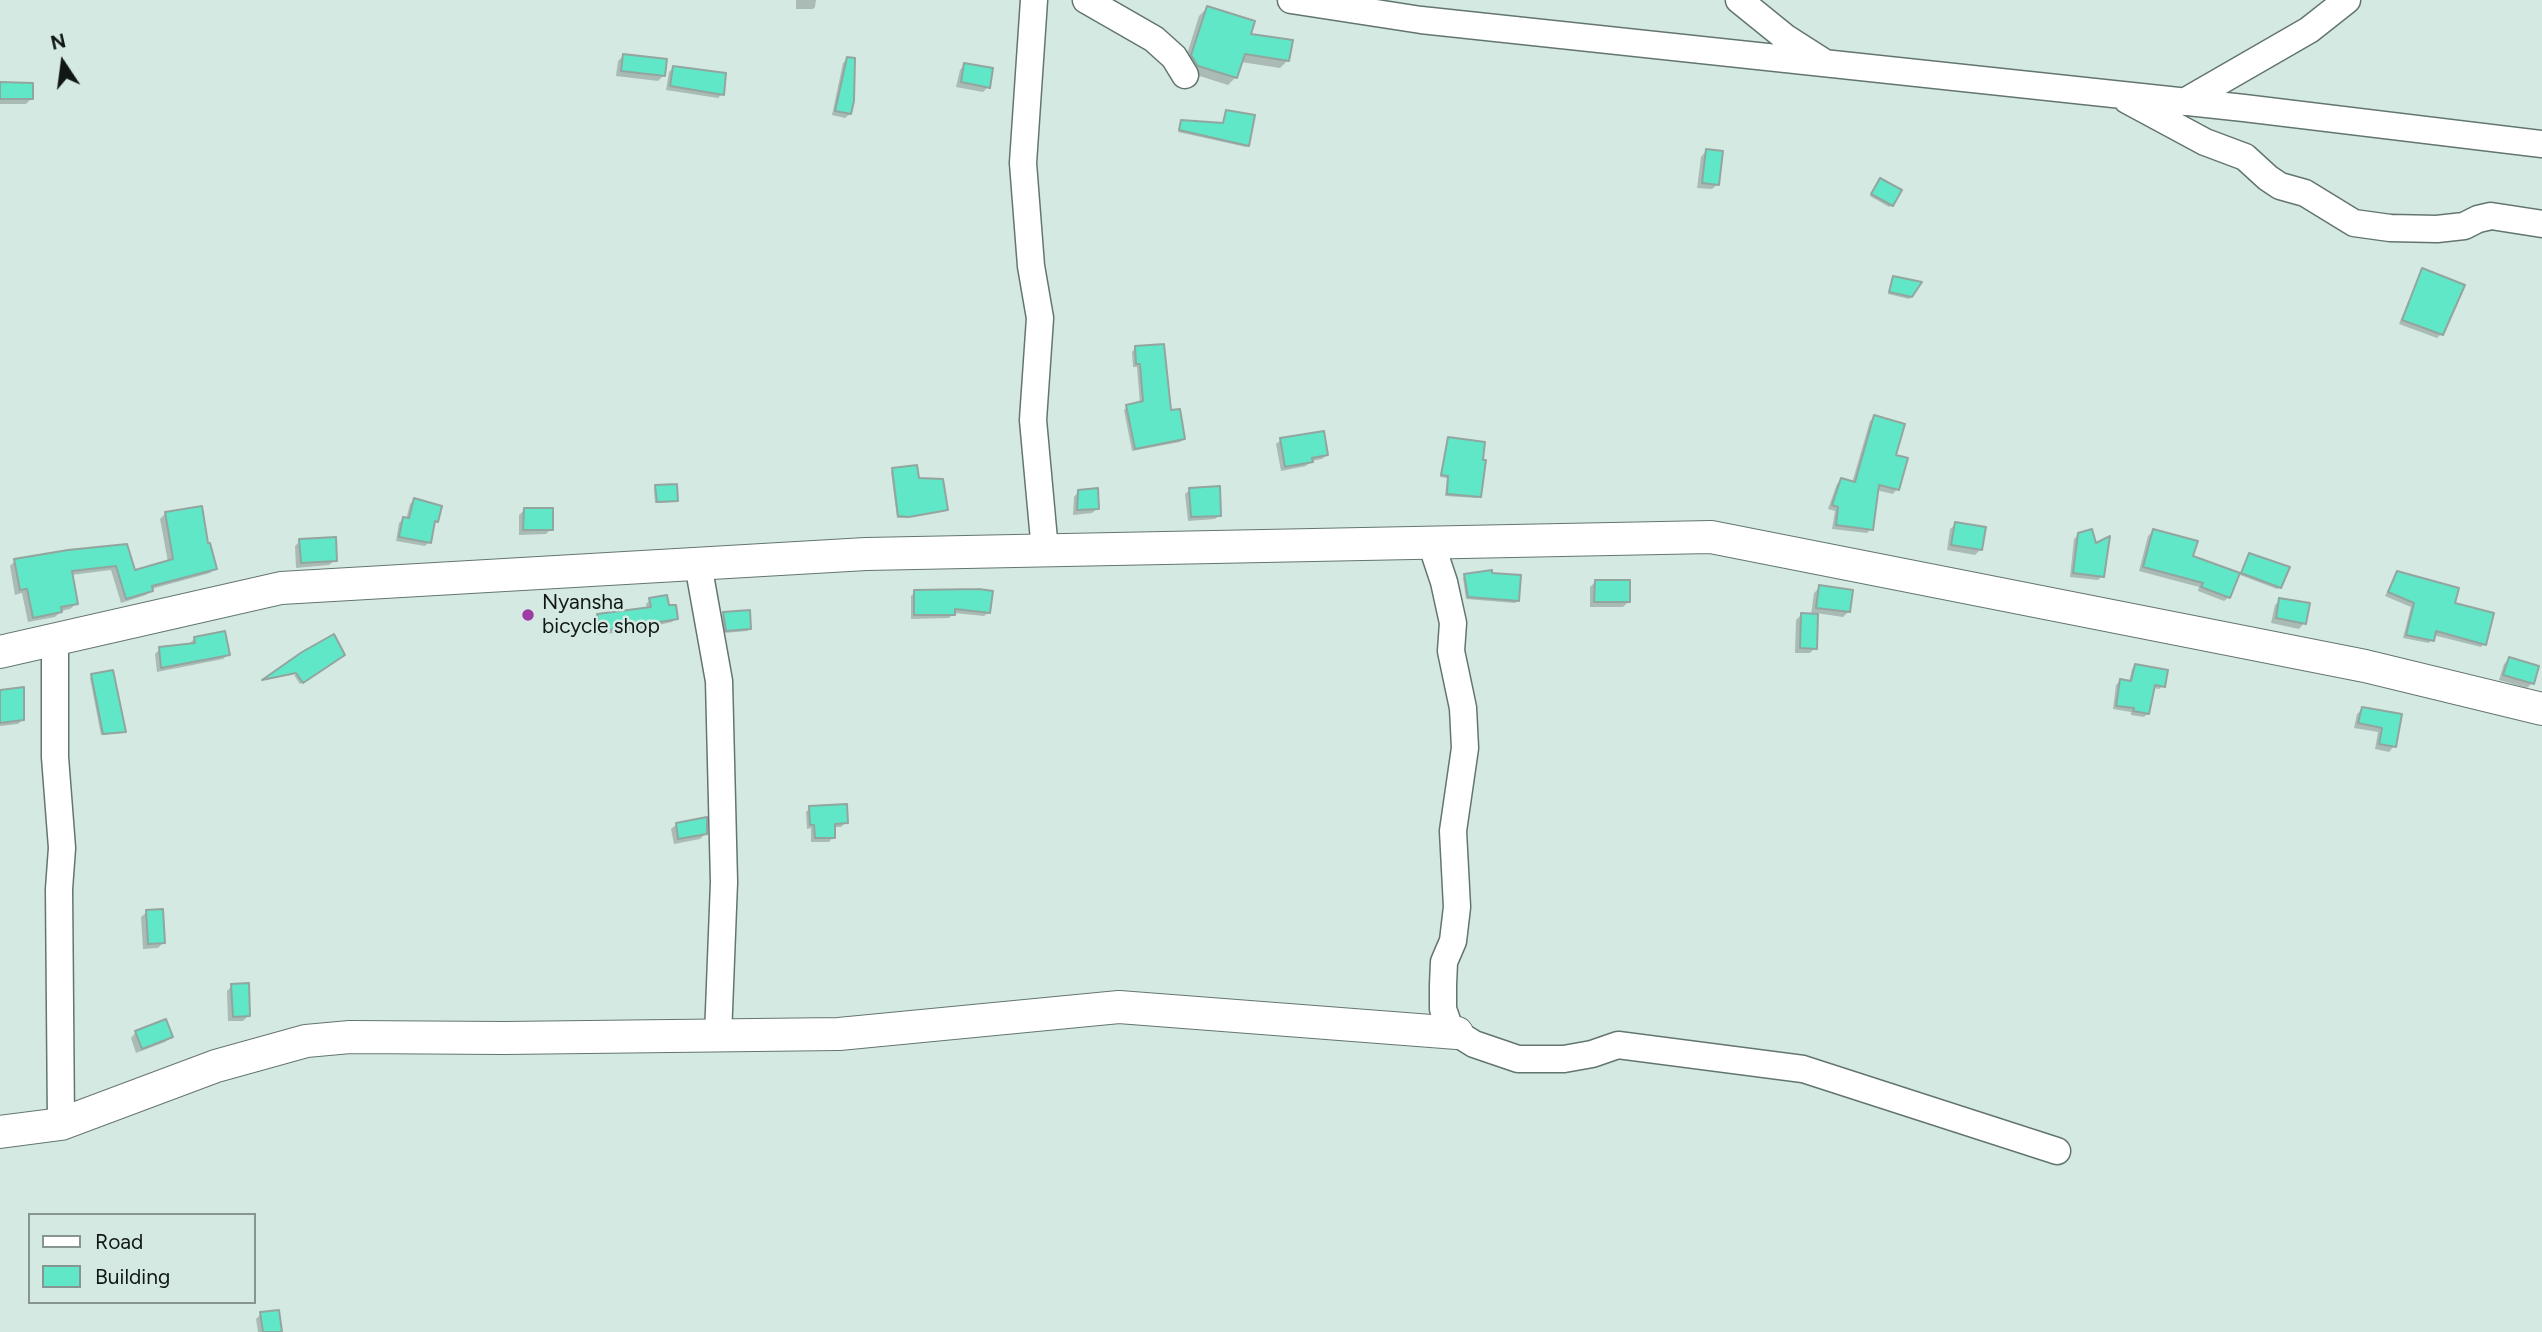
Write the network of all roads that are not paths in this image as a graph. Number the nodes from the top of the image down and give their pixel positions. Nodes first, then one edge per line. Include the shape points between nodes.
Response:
1 (1034, 0) edge
2 (1086, 0) edge
3 (1291, 0) edge
4 (1738, 0) edge
5 (2347, 0) edge
6 (1827, 64) junction
7 (1185, 75) dead end
8 (2120, 95) junction
9 (2184, 102) junction
10 (2542, 144) edge
11 (2542, 224) edge
12 (1431, 543) junction
13 (1045, 551) junction
14 (698, 564) junction
15 (55, 641) junction
16 (0, 652) edge
17 (2542, 709) edge
18 (1457, 1033) junction
19 (718, 1036) junction
20 (61, 1124) junction
21 (0, 1132) edge
22 (2057, 1151) dead end

1 - 13 street via 1023,163 1040,318 1033,420
2 - 7 street via 1154,39
3 - 6 street via 1422,20
4 - 6 street
5 - 9 street via 2309,30
6 - 8 street
8 - 9 street
8 - 11 street via 2205,142 2245,157 2280,186 2305,193 2354,223 2437,229 2491,216
9 - 10 street
12 - 13 street
12 - 17 street via 1711,537 2365,666
12 - 18 street via 1453,623 1451,651 1464,708 1465,748 1453,831 1457,906 1443,985 1443,1009 1450,1029
13 - 14 street via 866,554
14 - 15 street via 281,588
14 - 19 street via 719,681 724,882
15 - 16 street
15 - 20 street via 55,769 62,848
18 - 19 street via 1119,1007 839,1034
18 - 22 street via 1518,1059 1564,1059 1618,1045 1803,1069
19 - 20 street via 306,1041 216,1066
20 - 21 street

